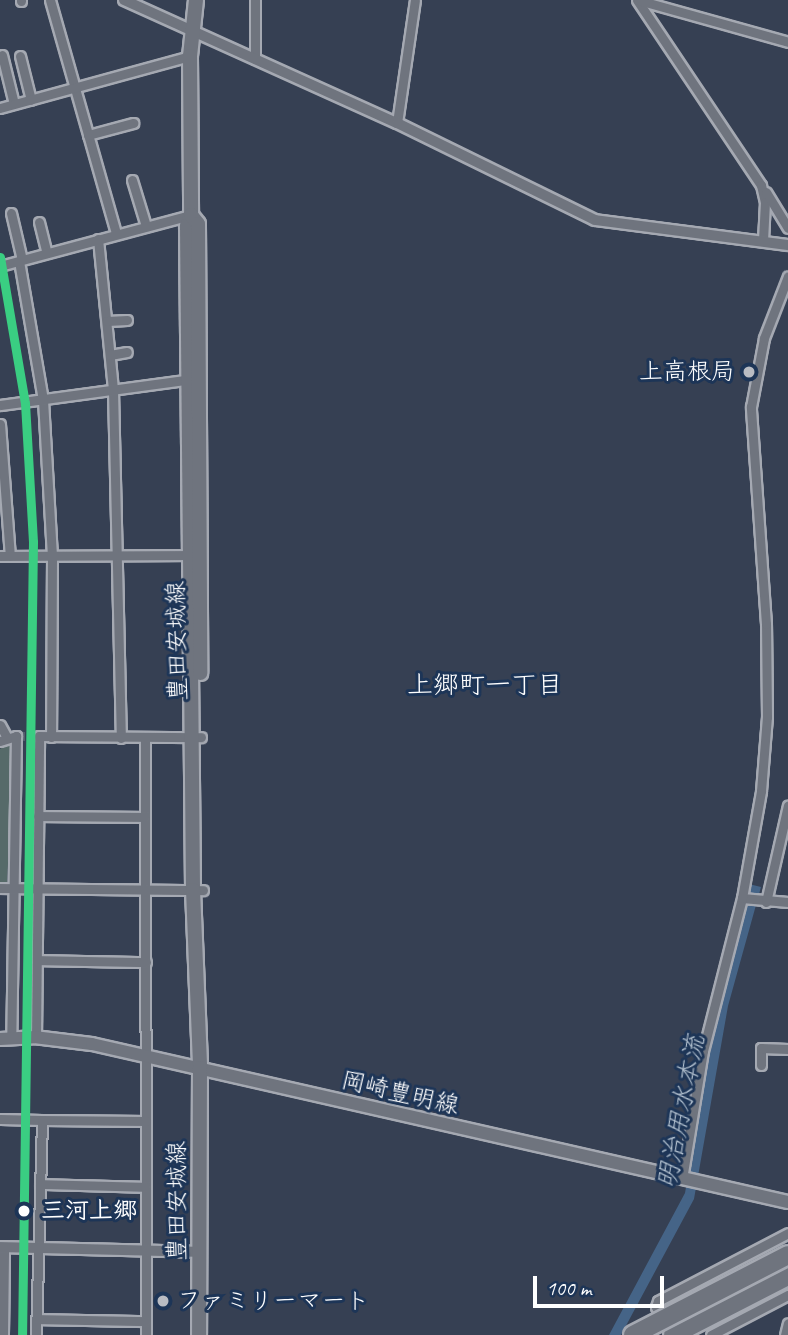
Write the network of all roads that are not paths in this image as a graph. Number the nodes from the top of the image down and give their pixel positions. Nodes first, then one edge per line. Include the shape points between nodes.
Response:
1 (50, 0) edge
2 (124, 0) edge
3 (196, 0) edge
4 (255, 0) edge
5 (415, 0) edge
6 (637, 0) edge
7 (192, 30) junction
8 (788, 42) edge
9 (2, 55) dead end
10 (20, 56) dead end
11 (190, 56) junction
12 (255, 59) junction
13 (75, 88) junction
14 (30, 100) junction
15 (14, 104) junction
16 (0, 108) edge
17 (133, 123) dead end
18 (397, 123) junction
19 (88, 135) junction
20 (132, 180) dead end
21 (761, 185) junction
22 (10, 213) dead end
23 (191, 215) junction
24 (39, 222) dead end
25 (146, 226) junction
26 (788, 228) edge
27 (116, 234) junction
28 (99, 239) junction
29 (763, 240) junction
30 (788, 246) edge
31 (47, 253) junction
32 (21, 260) junction
33 (0, 266) edge
34 (788, 276) edge
35 (127, 320) dead end
36 (107, 321) junction
37 (127, 352) dead end
38 (110, 355) junction
39 (193, 379) junction
40 (113, 390) junction
41 (43, 400) junction
42 (0, 405) edge
43 (0, 424) edge
44 (194, 555) junction
45 (5, 556) edge
46 (52, 557) junction
47 (117, 557) junction
48 (0, 725) edge
49 (51, 737) junction
50 (121, 737) junction
51 (3, 738) edge
52 (145, 738) junction
53 (196, 738) junction
54 (788, 805) edge
55 (38, 816) junction
56 (145, 817) junction
57 (0, 888) edge
58 (14, 888) junction
59 (37, 888) junction
60 (146, 888) junction
61 (198, 890) junction
62 (744, 899) junction
63 (762, 902) junction
64 (788, 902) edge
65 (37, 960) junction
66 (146, 962) junction
67 (36, 1038) junction
68 (6, 1039) edge
69 (788, 1049) edge
70 (146, 1056) junction
71 (761, 1066) dead end
72 (200, 1068) junction
73 (0, 1119) edge
74 (42, 1120) junction
75 (146, 1121) junction
76 (684, 1180) junction
77 (40, 1184) junction
78 (146, 1187) junction
79 (788, 1202) edge
80 (788, 1233) edge
81 (2, 1247) edge
82 (38, 1249) junction
83 (146, 1251) junction
84 (200, 1252) junction
85 (788, 1255) edge
86 (788, 1276) edge
87 (788, 1295) edge
88 (37, 1319) junction
89 (146, 1321) junction
90 (788, 1323) edge
91 (3, 1335) edge
92 (36, 1335) edge
93 (146, 1335) edge
94 (199, 1335) edge
95 (633, 1335) edge
96 (672, 1335) edge
97 (710, 1335) edge
98 (785, 1335) edge

1 - 13 street
2 - 7 street
3 - 7 main road, 豊田安城線
4 - 12 street
5 - 18 street
6 - 8 street
6 - 21 street
7 - 11 main road, 豊田安城線
7 - 12 street
9 - 15 street
10 - 14 street
11 - 13 street
11 - 23 main road, 豊田安城線
12 - 18 street
13 - 14 street
13 - 19 street
14 - 15 street
15 - 16 street
17 - 19 street
18 - 29 street via 608,224
19 - 27 street
20 - 25 street
21 - 26 street
21 - 29 street
22 - 32 street
23 - 25 street
23 - 39 main road, 豊田安城線 via 198,224
24 - 31 street
25 - 27 street
27 - 28 street
28 - 31 street
28 - 36 street
29 - 30 street
31 - 32 street
32 - 33 street
32 - 41 street
34 - 62 street via 764,338 751,407 767,717
35 - 36 street
36 - 38 street
37 - 38 street
38 - 40 street
39 - 40 street
39 - 44 main road, 豊田安城線
40 - 41 street
40 - 47 street
41 - 42 street
41 - 46 street
43 - 45 street
44 - 47 street
44 - 53 main road, 豊田安城線
45 - 46 street
46 - 47 street
46 - 49 street
47 - 50 street
48 - 51 street
49 - 50 street
49 - 55 street via 39,736
50 - 52 street
51 - 58 street via 16,736
52 - 53 street
52 - 56 street
53 - 61 main road, 豊田安城線
54 - 63 street
55 - 56 street
55 - 59 street
56 - 60 street
57 - 58 street
58 - 59 street
58 - 68 street
59 - 60 street
59 - 65 street
60 - 61 street
60 - 66 street
61 - 72 main road, 豊田安城線
62 - 63 street
62 - 76 street via 703,1051
63 - 64 street
65 - 66 street
65 - 67 street
66 - 70 street
67 - 68 main road, 岡崎豊明線
67 - 70 main road, 岡崎豊明線
69 - 71 street via 761,1048
70 - 72 main road, 岡崎豊明線
70 - 75 street
72 - 76 main road, 岡崎豊明線
72 - 84 main road, 豊田安城線
73 - 74 street
74 - 75 street
74 - 77 street
75 - 78 street
76 - 79 main road, 岡崎豊明線
77 - 78 street
77 - 82 street
78 - 83 street
80 - 96 street via 658,1301 656,1307
81 - 82 street
81 - 91 street
82 - 83 street
82 - 88 street
83 - 84 street
83 - 89 street
84 - 94 main road, 豊田安城線
85 - 95 highway, bridge
86 - 96 highway
87 - 97 street
88 - 89 street
88 - 92 street
89 - 93 street
90 - 98 street

